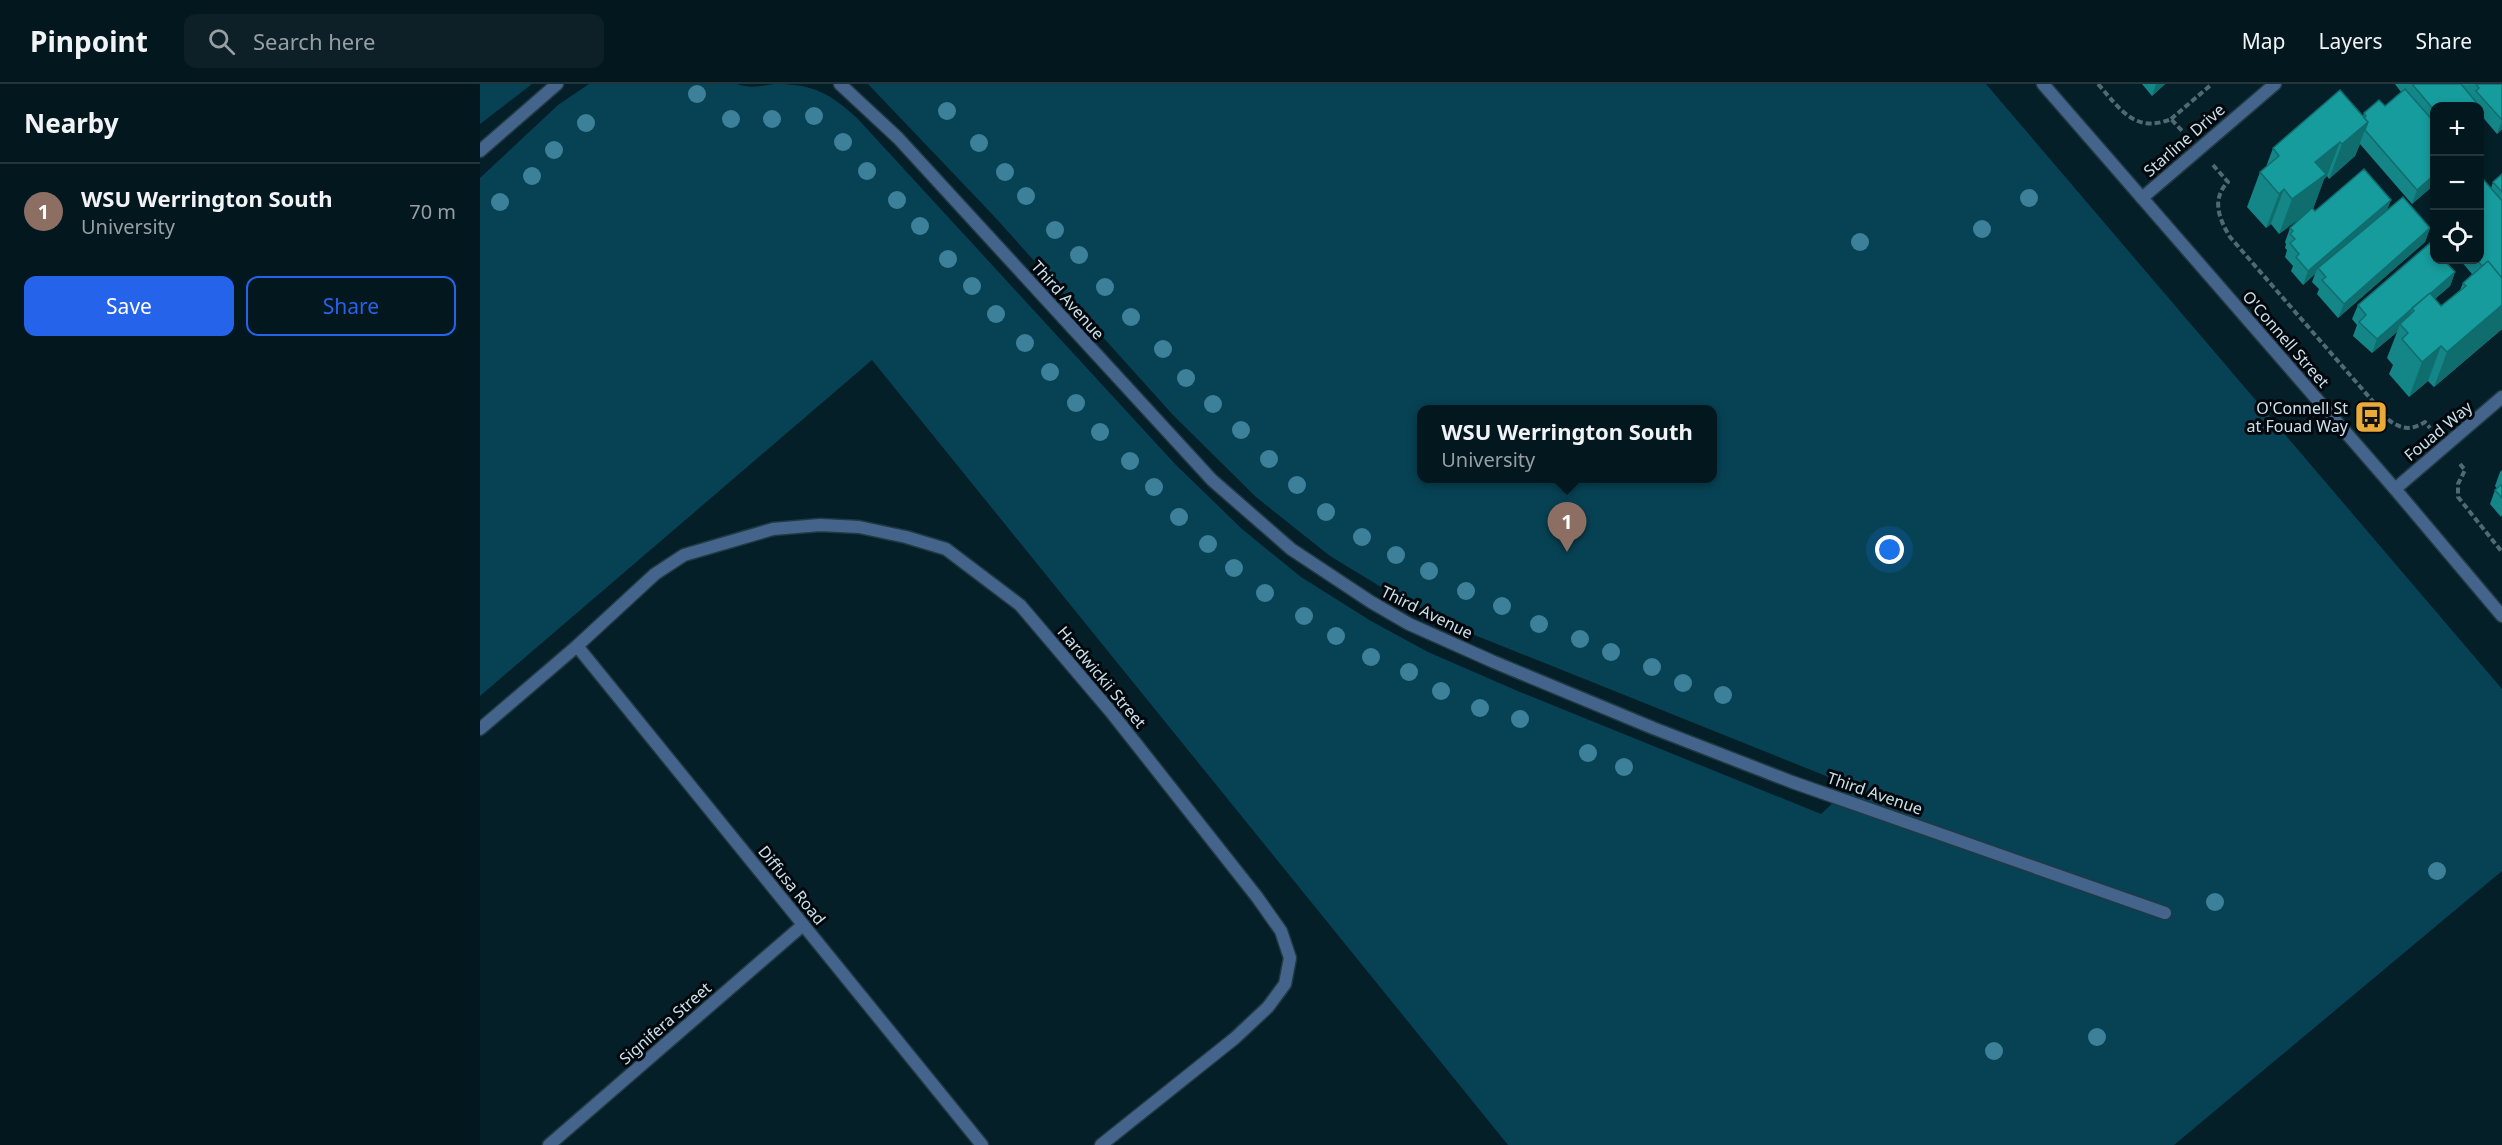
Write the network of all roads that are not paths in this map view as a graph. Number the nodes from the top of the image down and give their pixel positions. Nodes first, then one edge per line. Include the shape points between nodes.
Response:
1 (557, 84) edge
2 (840, 84) edge
3 (2043, 84) edge
4 (2275, 84) edge
5 (480, 151) edge
6 (2142, 198) junction
7 (2502, 398) edge
8 (2395, 489) junction
9 (2502, 616) edge
10 (577, 646) junction
11 (480, 729) edge
12 (2165, 913) dead end
13 (803, 925) junction
14 (549, 1145) edge
15 (982, 1145) edge
16 (1101, 1145) edge

1 - 5 street
2 - 12 street, Third Avenue via 898,138 1212,480 1291,549 1341,584 1409,624 1663,732 1792,782
3 - 6 street, O'Connell Street
4 - 6 street, Starline Drive
6 - 8 street, O'Connell Street
7 - 8 street, Fouad Way
8 - 9 street, O'Connell Street
10 - 11 street, Hardwickii Street
10 - 13 street, Diffusa Road
10 - 16 street, Hardwickii Street via 656,574 684,555 773,529 859,527 946,549 1020,605 1111,712 1257,897 1281,931 1290,958 1285,984 1268,1007
13 - 14 street, Signifera Street
13 - 15 street, Diffusa Road

